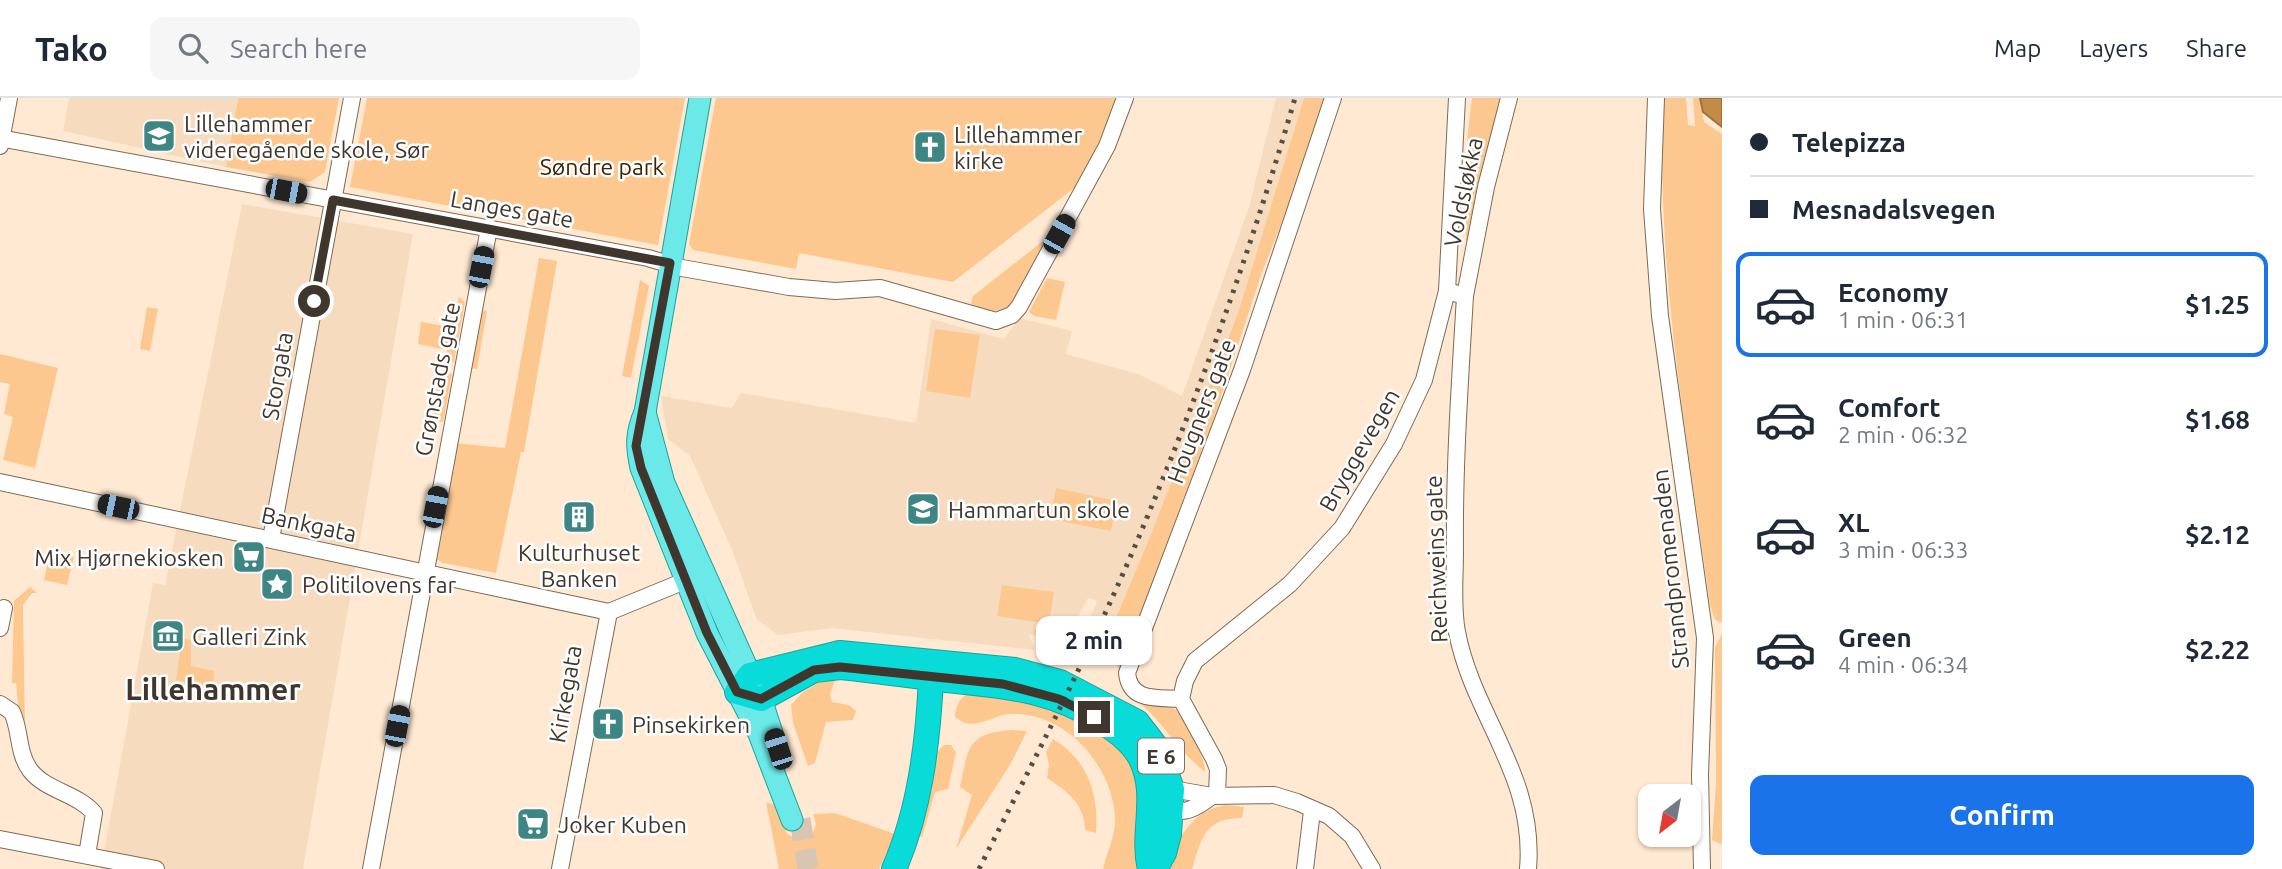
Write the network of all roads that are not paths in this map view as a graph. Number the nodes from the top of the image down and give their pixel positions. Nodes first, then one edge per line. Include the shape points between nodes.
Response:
1 (9, 98) edge
2 (352, 98) edge
3 (700, 98) edge
4 (1125, 98) edge
5 (1334, 98) edge
6 (1457, 98) edge
7 (1509, 98) edge
8 (1656, 98) edge
9 (0, 140) edge
10 (333, 200) junction
11 (489, 228) junction
12 (670, 263) junction
13 (1447, 292) junction
14 (1465, 296) junction
15 (645, 412) junction
16 (0, 482) edge
17 (271, 539) junction
18 (696, 551) junction
19 (426, 573) junction
20 (687, 580) junction
21 (712, 591) junction
22 (4, 608) dead end
23 (609, 612) junction
24 (0, 628) edge
25 (944, 673) junction
26 (744, 683) junction
27 (761, 699) junction
28 (1181, 699) junction
29 (0, 704) edge
30 (1214, 795) junction
31 (1165, 798) junction
32 (1312, 811) junction
33 (0, 839) edge
34 (87, 855) junction
35 (156, 869) edge
36 (371, 869) edge
37 (560, 869) edge
38 (894, 869) edge
39 (1153, 869) edge
40 (1305, 869) edge
41 (1371, 869) edge
42 (1528, 869) edge
43 (1702, 869) edge

1 - 9 street
2 - 10 street, Storgata
3 - 12 main road
4 - 12 street, Langes gate via 1081,197 1012,316 996,321 880,288 789,287
5 - 28 street, Hougners gate via 1242,370 1127,673 1137,694
6 - 13 street, Bryggevegen
7 - 14 street, Voldsløkka
8 - 43 street, Strandpromenaden via 1653,209 1660,316 1705,638
9 - 10 street, Langes gate
10 - 11 street, Langes gate
10 - 17 street, Storgata
11 - 12 street, Langes gate
11 - 19 street, Grønstads gate
12 - 15 main road
13 - 14 street
13 - 28 street, Bryggevegen via 1424,380 1369,487 1342,528 1290,584 1195,661
14 - 42 street, Reichweins gate via 1457,436 1456,628 1463,662 1518,783 1527,830
15 - 18 main road via 664,483
15 - 20 main road via 636,436 641,468
16 - 17 street, Bankgata
17 - 19 street, Bankgata
18 - 20 main road
18 - 21 main road
19 - 23 street, Bankgata
19 - 36 street, Grønstads gate
20 - 21 main road
20 - 23 street
20 - 26 main road via 707,633
21 - 26 main road
22 - 24 street
23 - 37 street, Kirkegata
25 - 26 highway, E 6 via 840,653
25 - 27 highway, E 6 via 814,670
25 - 31 highway, E 6 via 1034,675 1117,709 1152,738
25 - 38 highway via 907,835
26 - 27 highway
26 - 27 main road via 764,746 796,819
28 - 30 street via 1218,769
29 - 34 street via 12,712 31,771 94,813
30 - 31 street via 1198,808
30 - 32 street via 1274,795
31 - 39 highway via 1164,853
32 - 40 street
32 - 41 street via 1329,816 1352,835
33 - 34 street
34 - 35 street

